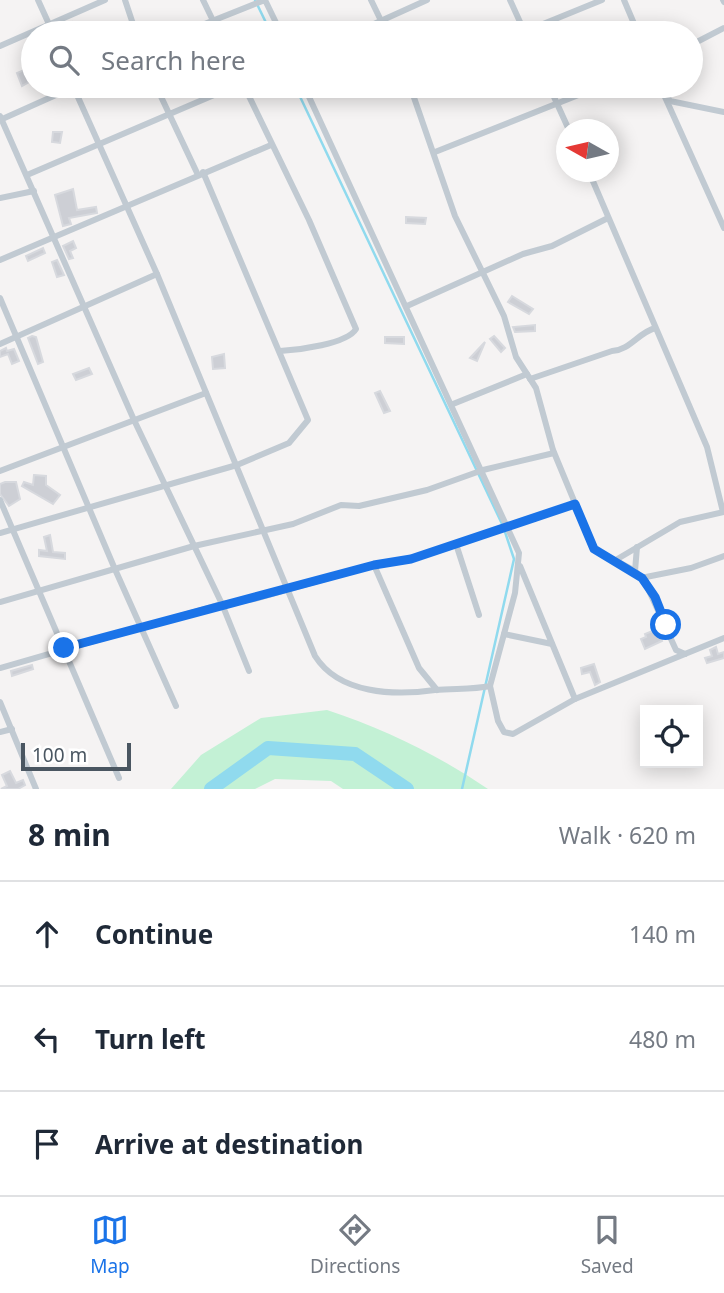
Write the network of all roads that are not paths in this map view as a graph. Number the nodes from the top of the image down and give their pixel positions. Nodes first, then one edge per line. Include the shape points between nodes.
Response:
1 (38, 0) edge
2 (105, 0) edge
3 (125, 0) edge
4 (203, 0) edge
5 (265, 0) edge
6 (371, 0) edge
7 (427, 0) edge
8 (510, 0) edge
9 (601, 0) edge
10 (624, 0) edge
11 (213, 20) joint
12 (380, 20) joint
13 (49, 21) edge
14 (55, 21) edge
15 (132, 21) edge
16 (275, 21) edge
17 (518, 21) edge
18 (551, 21) edge
19 (633, 21) edge
20 (724, 28) edge
21 (21, 36) edge
22 (703, 39) edge
23 (0, 46) edge
24 (47, 98) edge
25 (79, 98) edge
26 (161, 98) edge
27 (208, 98) edge
28 (249, 98) edge
29 (310, 98) edge
30 (415, 98) edge
31 (554, 98) edge
32 (572, 98) edge
33 (665, 98) edge
34 (668, 98) edge
35 (557, 104) junction
36 (724, 113) edge
37 (169, 115) junction
38 (0, 119) edge
39 (564, 119) edge
40 (99, 145) junction
41 (271, 145) junction
42 (435, 152) junction
43 (201, 173) junction
44 (27, 175) junction
45 (593, 182) edge
46 (34, 191) junction
47 (0, 198) edge
48 (127, 208) junction
49 (608, 218) junction
50 (724, 228) edge
51 (53, 236) junction
52 (0, 260) edge
53 (484, 273) junction
54 (157, 274) junction
55 (0, 298) edge
56 (85, 305) junction
57 (407, 306) junction
58 (655, 328) junction
59 (17, 335) junction
60 (0, 344) edge
61 (280, 351) junction
62 (529, 377) junction
63 (206, 393) junction
64 (453, 404) junction
65 (134, 420) junction
66 (64, 449) junction
67 (554, 453) junction
68 (237, 465) junction
69 (483, 470) junction
70 (0, 471) edge
71 (165, 486) junction
72 (0, 500) edge
73 (575, 504) junction
74 (89, 509) junction
75 (723, 512) edge
76 (509, 525) junction
77 (12, 529) junction
78 (263, 530) junction
79 (0, 533) edge
80 (456, 544) junction
81 (194, 545) junction
82 (637, 547) junction
83 (724, 556) edge
84 (614, 561) junction
85 (374, 565) junction
86 (520, 566) junction
87 (114, 567) junction
88 (635, 571) junction
89 (642, 578) junction
90 (38, 588) junction
91 (287, 590) junction
92 (0, 602) edge
93 (222, 604) junction
94 (479, 615) dead end
95 (142, 627) junction
96 (505, 634) junction
97 (724, 638) edge
98 (552, 644) junction
99 (64, 648) junction
100 (676, 649) junction
101 (685, 654) junction
102 (673, 659) junction
103 (0, 668) edge
104 (249, 671) dead end
105 (487, 687) junction
106 (437, 690) junction
107 (575, 699) junction
108 (0, 702) edge
109 (176, 706) dead end
110 (12, 729) junction
111 (0, 732) edge
112 (118, 778) dead end
113 (36, 789) edge

1 - 13 street
2 - 14 street
3 - 15 street
4 - 11 street
5 - 11 street
5 - 16 street
6 - 12 street
7 - 12 street
8 - 17 street
9 - 18 street
10 - 19 street
20 - 22 street
21 - 23 street
24 - 38 street
25 - 40 street
26 - 37 street
27 - 37 street
28 - 41 street
29 - 57 street
30 - 42 street
31 - 35 street
32 - 35 street
33 - 50 street
34 - 36 street
35 - 39 street
35 - 42 street
37 - 40 street
37 - 43 street
38 - 44 street
40 - 44 street
40 - 48 street
41 - 43 street
41 - 61 street via 356,329 323,345
42 - 53 street via 455,216
43 - 48 street
43 - 61 street
44 - 46 street
45 - 49 street
46 - 47 street
46 - 51 street
48 - 51 street
48 - 54 street
49 - 53 street
49 - 58 street
51 - 52 street
51 - 56 street
53 - 57 street
53 - 62 street via 505,316 516,357
54 - 56 street
54 - 63 street
55 - 59 street
56 - 59 street
56 - 65 street
57 - 64 street
58 - 62 street via 623,351
58 - 75 street via 706,447
59 - 60 street
59 - 66 street
61 - 68 street via 308,420 289,443
62 - 64 street
62 - 67 street via 543,404
63 - 65 street
63 - 68 street
64 - 69 street
65 - 66 street
65 - 71 street
66 - 70 street
66 - 74 street
67 - 69 street
67 - 73 street
68 - 71 street
68 - 78 street
69 - 76 street
69 - 78 street via 427,490 359,506 341,505
71 - 74 street
71 - 81 street
72 - 77 street
73 - 76 street
73 - 84 street via 594,549
74 - 77 street
74 - 87 street
75 - 82 street via 680,522
76 - 80 street
76 - 86 street
77 - 79 street
77 - 90 street
78 - 81 street
78 - 91 street
80 - 85 street
80 - 94 street
81 - 87 street
81 - 93 street
82 - 84 street
82 - 88 street
83 - 89 street
84 - 88 street
85 - 91 street
85 - 106 street via 419,668
86 - 96 street
86 - 98 street
87 - 90 street
87 - 95 street
88 - 89 street
89 - 100 street via 655,597
90 - 92 street
90 - 99 street
91 - 93 street
91 - 106 street via 325,672 371,690 400,694
93 - 95 street
93 - 104 street
95 - 99 street
95 - 109 street
96 - 98 street
96 - 105 street
97 - 101 street
98 - 107 street
99 - 103 street
99 - 112 street
100 - 101 street
100 - 102 street
101 - 102 street
102 - 107 street
105 - 106 street
105 - 107 street via 498,721 509,734
108 - 110 street
110 - 111 street
110 - 113 street

